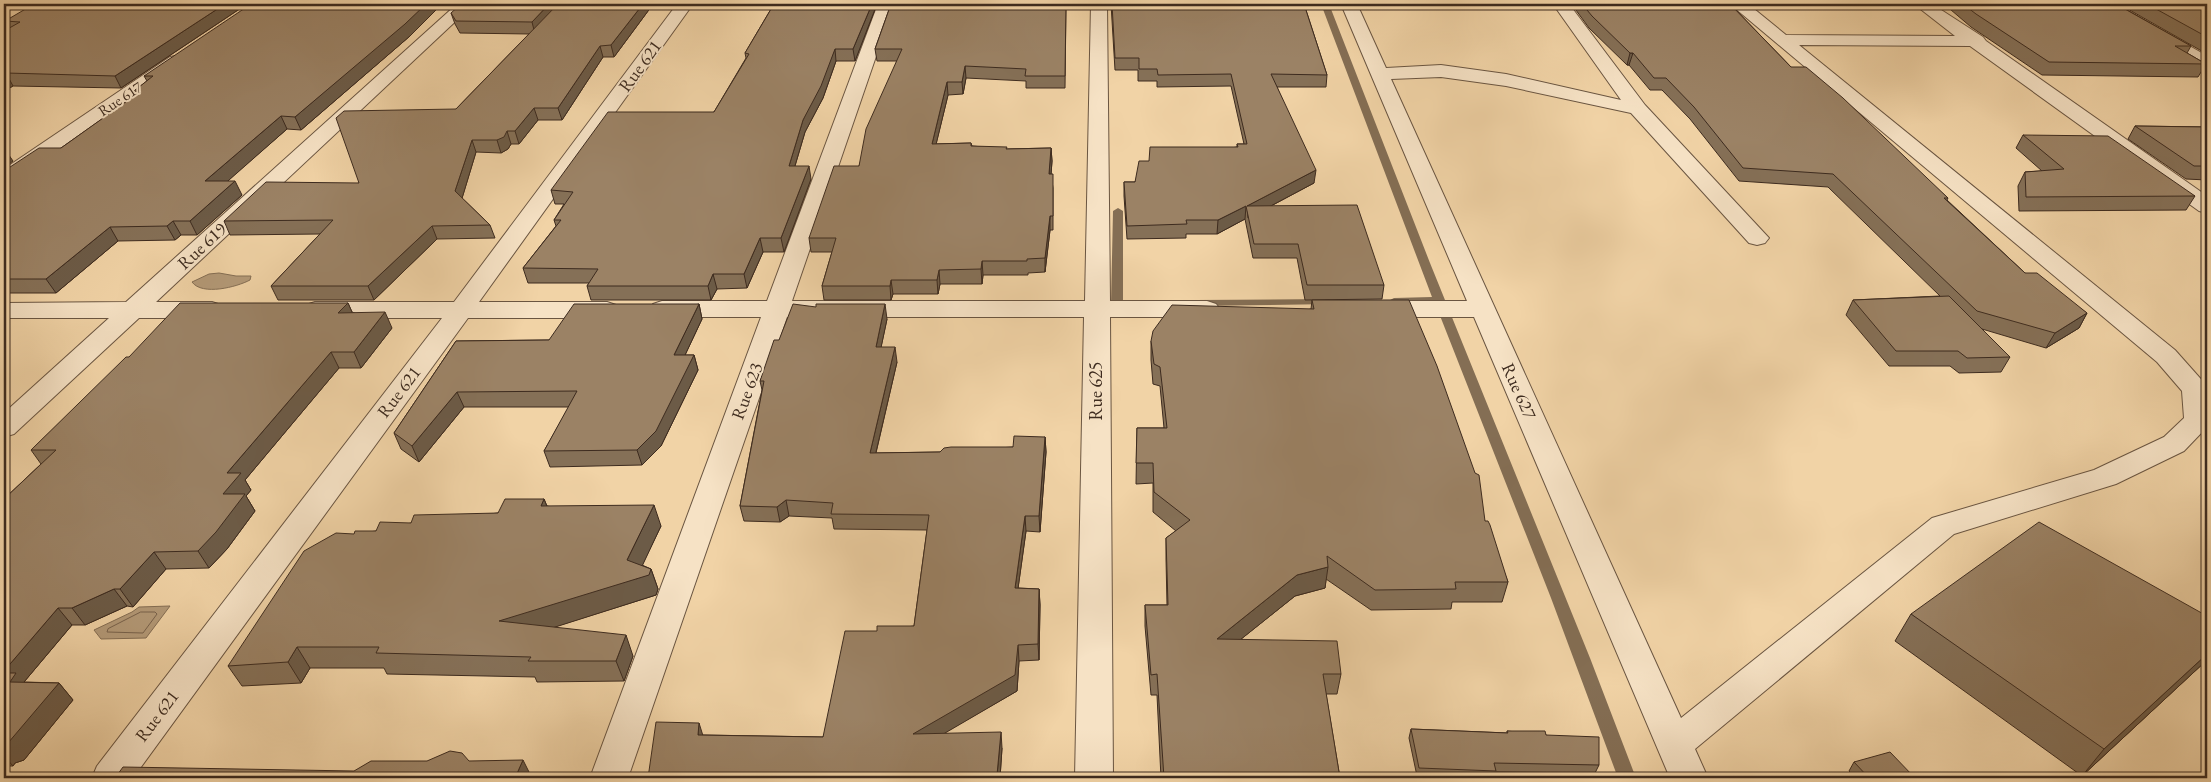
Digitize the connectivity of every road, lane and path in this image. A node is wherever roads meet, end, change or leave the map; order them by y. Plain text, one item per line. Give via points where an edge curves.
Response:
1 (466, 4) edge
2 (685, 4) edge
3 (886, 4) edge
4 (1100, 4) edge
5 (1349, 4) edge
6 (1561, 4) edge
7 (1738, 4) edge
8 (1922, 4) edge
9 (2104, 4) edge
10 (1782, 40) junction
11 (1976, 41) junction
12 (189, 53) edge
13 (2207, 63) edge
14 (1380, 74) junction
15 (1638, 109) junction
16 (4, 178) edge
17 (2207, 206) edge
18 (1757, 238) dead end
19 (777, 309) junction
20 (1097, 309) junction
21 (1226, 309) edge
22 (1354, 309) edge
23 (1483, 309) junction
24 (4, 310) edge
25 (132, 310) junction
26 (232, 310) edge
27 (292, 310) edge
28 (461, 310) junction
29 (4, 428) edge
30 (1674, 745) junction
31 (111, 778) edge
32 (609, 778) edge
33 (1094, 778) edge
34 (1689, 778) edge

1 - 25 street, Rue 619
2 - 28 street, Rue 621
3 - 19 street, Rue 623
4 - 20 street, Rue 625
5 - 14 street, Rue 627
6 - 15 street
7 - 10 street
8 - 11 street
9 - 13 street
10 - 11 street
10 - 30 street via 2166,356 2196,390 2198,420 2174,444 2106,477 1943,526
11 - 17 street
12 - 16 street, Rue 617
14 - 15 street via 1441,72 1506,80
14 - 23 street, Rue 627
15 - 18 street
19 - 20 street
19 - 28 street
19 - 32 street, Rue 623
20 - 21 street
20 - 33 street, Rue 625
22 - 23 street
23 - 30 street, Rue 627
24 - 25 street
25 - 26 street
25 - 29 street, Rue 619
27 - 28 street
28 - 31 street, Rue 621
30 - 34 street, Rue 627

